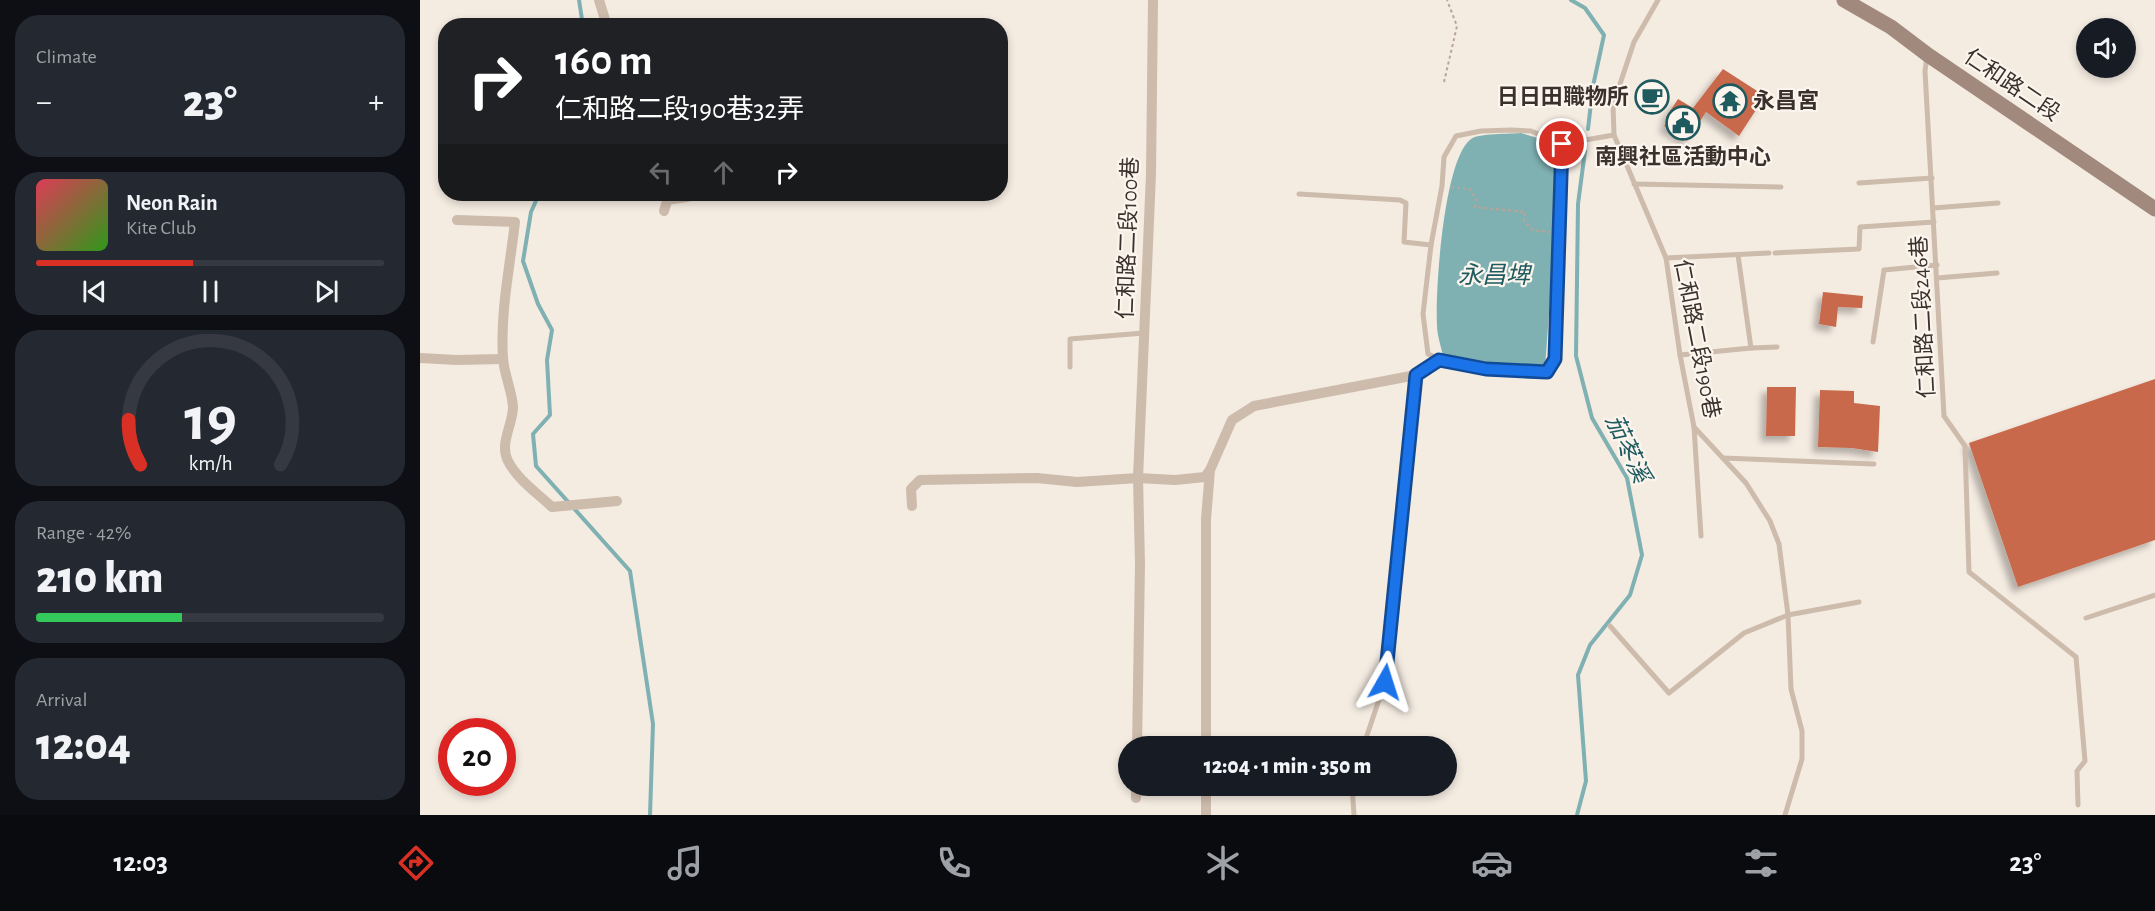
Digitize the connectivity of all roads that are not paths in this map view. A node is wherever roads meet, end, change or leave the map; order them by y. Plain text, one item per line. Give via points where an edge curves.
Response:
1 (599, 0) edge
2 (1153, 0) edge
3 (1658, 0) edge
4 (1844, 0) edge
5 (605, 18) edge
6 (1928, 55) junction
7 (1614, 135) junction
8 (1562, 144) junction
9 (1932, 178) junction
10 (1858, 183) dead end
11 (1634, 184) junction
12 (1781, 187) dead end
13 (1299, 194) dead end
14 (667, 201) edge
15 (1998, 203) dead end
16 (1933, 208) junction
17 (2155, 209) edge
18 (663, 211) dead end
19 (457, 220) dead end
20 (1934, 222) junction
21 (1431, 245) junction
22 (1738, 255) junction
23 (1666, 258) junction
24 (1936, 265) junction
25 (1997, 273) dead end
26 (1937, 278) junction
27 (1144, 333) junction
28 (1874, 342) dead end
29 (1777, 346) dead end
30 (1751, 348) junction
31 (1680, 355) junction
32 (420, 358) edge
33 (503, 360) junction
34 (1439, 360) junction
35 (1070, 367) dead end
36 (1416, 375) junction
37 (1694, 427) junction
38 (1723, 459) junction
39 (1874, 464) dead end
40 (1210, 470) junction
41 (1138, 477) junction
42 (617, 501) dead end
43 (912, 506) dead end
44 (1701, 536) dead end
45 (2155, 595) edge
46 (1859, 602) dead end
47 (1788, 615) junction
48 (2086, 618) dead end
49 (1610, 627) dead end
50 (1137, 736) edge
51 (1206, 736) edge
52 (1367, 736) edge
53 (1206, 796) edge
54 (1353, 796) edge
55 (2078, 805) dead end
56 (1206, 815) edge
57 (1354, 815) edge
58 (1785, 815) edge

1 - 5 street
2 - 27 street, 仁和路二段100巷
3 - 7 lane, 仁和路二段190巷 via 1634,42 1612,105
4 - 6 main road, 仁和路二段 via 1891,27
6 - 9 lane, 仁和路二段246巷 via 1925,72
6 - 17 main road, 仁和路二段
7 - 8 lane
7 - 11 lane, 仁和路二段190巷
8 - 21 lane via 1521,130 1456,136 1444,157
8 - 34 lane via 1555,359 1547,372 1486,369
9 - 10 lane
9 - 16 lane, 仁和路二段246巷
11 - 12 lane
11 - 23 lane, 仁和路二段190巷
13 - 21 lane via 1400,200 1406,203 1404,242
14 - 18 street
15 - 16 lane
16 - 20 lane, 仁和路二段246巷
19 - 33 street via 515,222 504,312
20 - 22 lane via 1860,227 1859,249
20 - 24 lane, 仁和路二段246巷
21 - 34 lane via 1423,314 1428,354
22 - 23 lane
22 - 30 lane
23 - 31 lane, 仁和路二段190巷
24 - 26 lane, 仁和路二段246巷
24 - 28 lane via 1884,270
25 - 26 lane
26 - 55 lane, 仁和路二段246巷 via 1944,416 1965,446 1969,572 2076,657 2085,761 2077,771
27 - 35 lane via 1070,339
27 - 41 street, 仁和路二段100巷
29 - 30 lane
30 - 31 lane
31 - 37 lane, 仁和路二段190巷
32 - 33 street
33 - 42 street via 513,410 505,449 507,460 521,478 552,507
34 - 36 street
36 - 40 street via 1254,406 1232,420
36 - 52 lane via 1385,682
37 - 38 lane, 仁和路二段190巷
37 - 44 lane
38 - 39 lane
38 - 47 lane, 仁和路二段190巷 via 1746,483 1770,521 1779,544
40 - 41 street via 1205,477 1191,479
40 - 51 street via 1206,519
41 - 43 street via 1077,482 1037,478 920,480 911,489
41 - 50 street, 仁和路二段100巷
45 - 48 lane
46 - 47 lane
47 - 49 lane via 1744,633 1669,693
47 - 58 lane, 仁和路二段190巷 via 1791,689 1802,731 1802,759
53 - 56 street
54 - 57 lane

